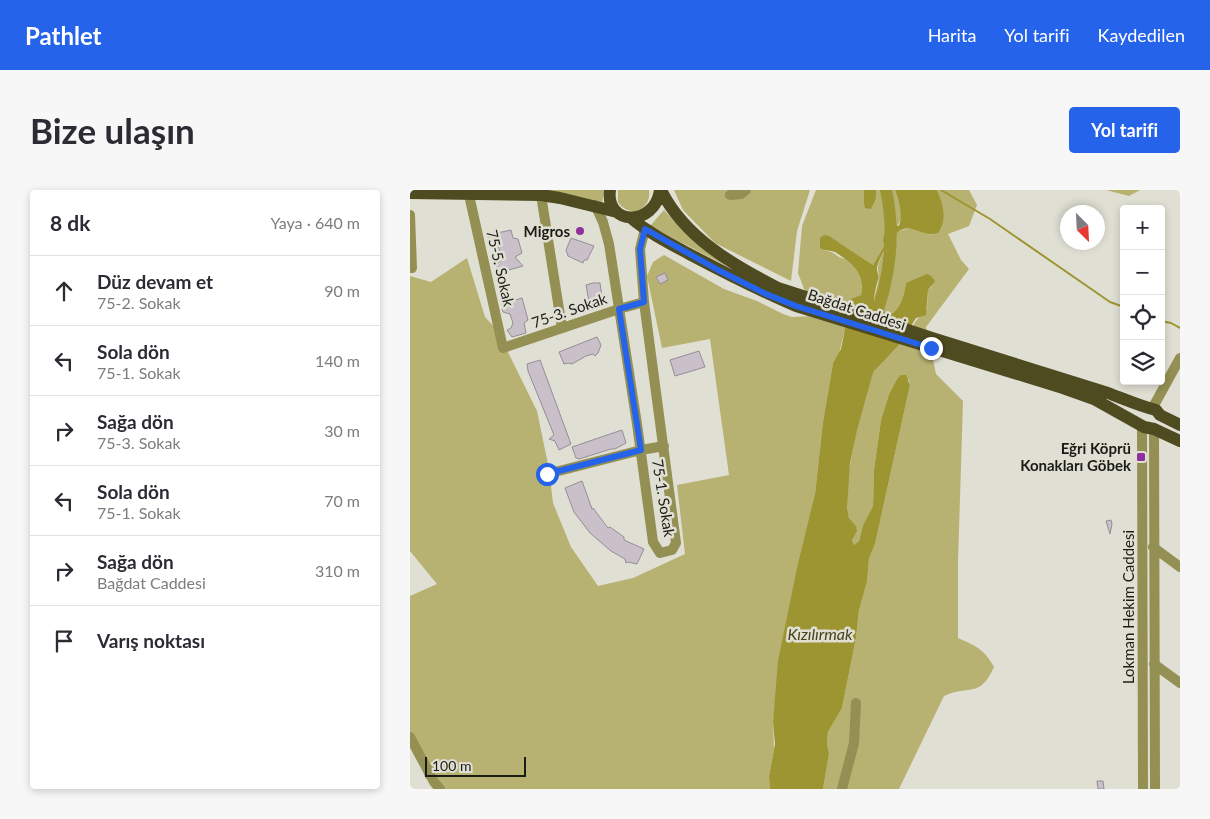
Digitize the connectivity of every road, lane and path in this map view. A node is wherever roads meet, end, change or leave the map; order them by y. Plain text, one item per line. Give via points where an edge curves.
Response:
1 (610, 190) edge
2 (661, 190) edge
3 (746, 190) edge
4 (410, 193) edge
5 (469, 195) junction
6 (541, 195) junction
7 (730, 196) dead end
8 (594, 205) junction
9 (617, 212) junction
10 (410, 215) edge
11 (631, 218) junction
12 (645, 229) junction
13 (410, 268) edge
14 (644, 302) junction
15 (619, 309) junction
16 (562, 328) junction
17 (503, 348) joint
18 (1180, 358) edge
19 (1154, 411) junction
20 (1180, 425) edge
21 (1148, 427) junction
22 (1180, 440) edge
23 (664, 446) junction
24 (641, 450) junction
25 (547, 474) dead end
26 (1154, 547) junction
27 (1180, 567) edge
28 (1154, 664) junction
29 (1180, 683) edge
30 (856, 703) dead end
31 (410, 737) edge
32 (439, 789) edge
33 (842, 789) edge
34 (1143, 789) edge
35 (1155, 789) edge

1 - 9 main road via 610,200
2 - 11 main road via 659,201 651,209
2 - 19 main road, Bağdat Caddesi via 673,212 717,252 778,288 1108,393
3 - 7 street
4 - 5 main road, Bağdat Caddesi
5 - 6 main road, Bağdat Caddesi
5 - 17 street, 75-5. Sokak
6 - 8 main road, Bağdat Caddesi
6 - 16 street
8 - 9 main road, Bağdat Caddesi
8 - 15 street, 75-1. Sokak via 609,244
9 - 11 main road, Bağdat Caddesi
10 - 13 street
11 - 12 main road, Bağdat Caddesi
12 - 14 street, 75-1. Sokak via 640,249
12 - 21 main road, Bağdat Caddesi via 718,270 796,306 1087,396
14 - 15 street, 75-3. Sokak
14 - 23 street, 75-1. Sokak
15 - 16 street, 75-3. Sokak
15 - 24 street, 75-1. Sokak
16 - 17 street, 75-3. Sokak
18 - 19 street
19 - 20 main road, Bağdat Caddesi
19 - 21 main road via 1159,425
19 - 21 main road via 1141,415
21 - 22 main road, Bağdat Caddesi
21 - 26 street, Lokman Hekim Caddesi
21 - 34 street, Lokman Hekim Caddesi
23 - 24 street
23 - 24 street, 75-1. Sokak via 676,543 672,550 660,553 653,542
24 - 25 street
26 - 27 street
26 - 28 street, Lokman Hekim Caddesi
28 - 29 street
28 - 35 street, Lokman Hekim Caddesi
30 - 33 street via 854,743
31 - 32 street

